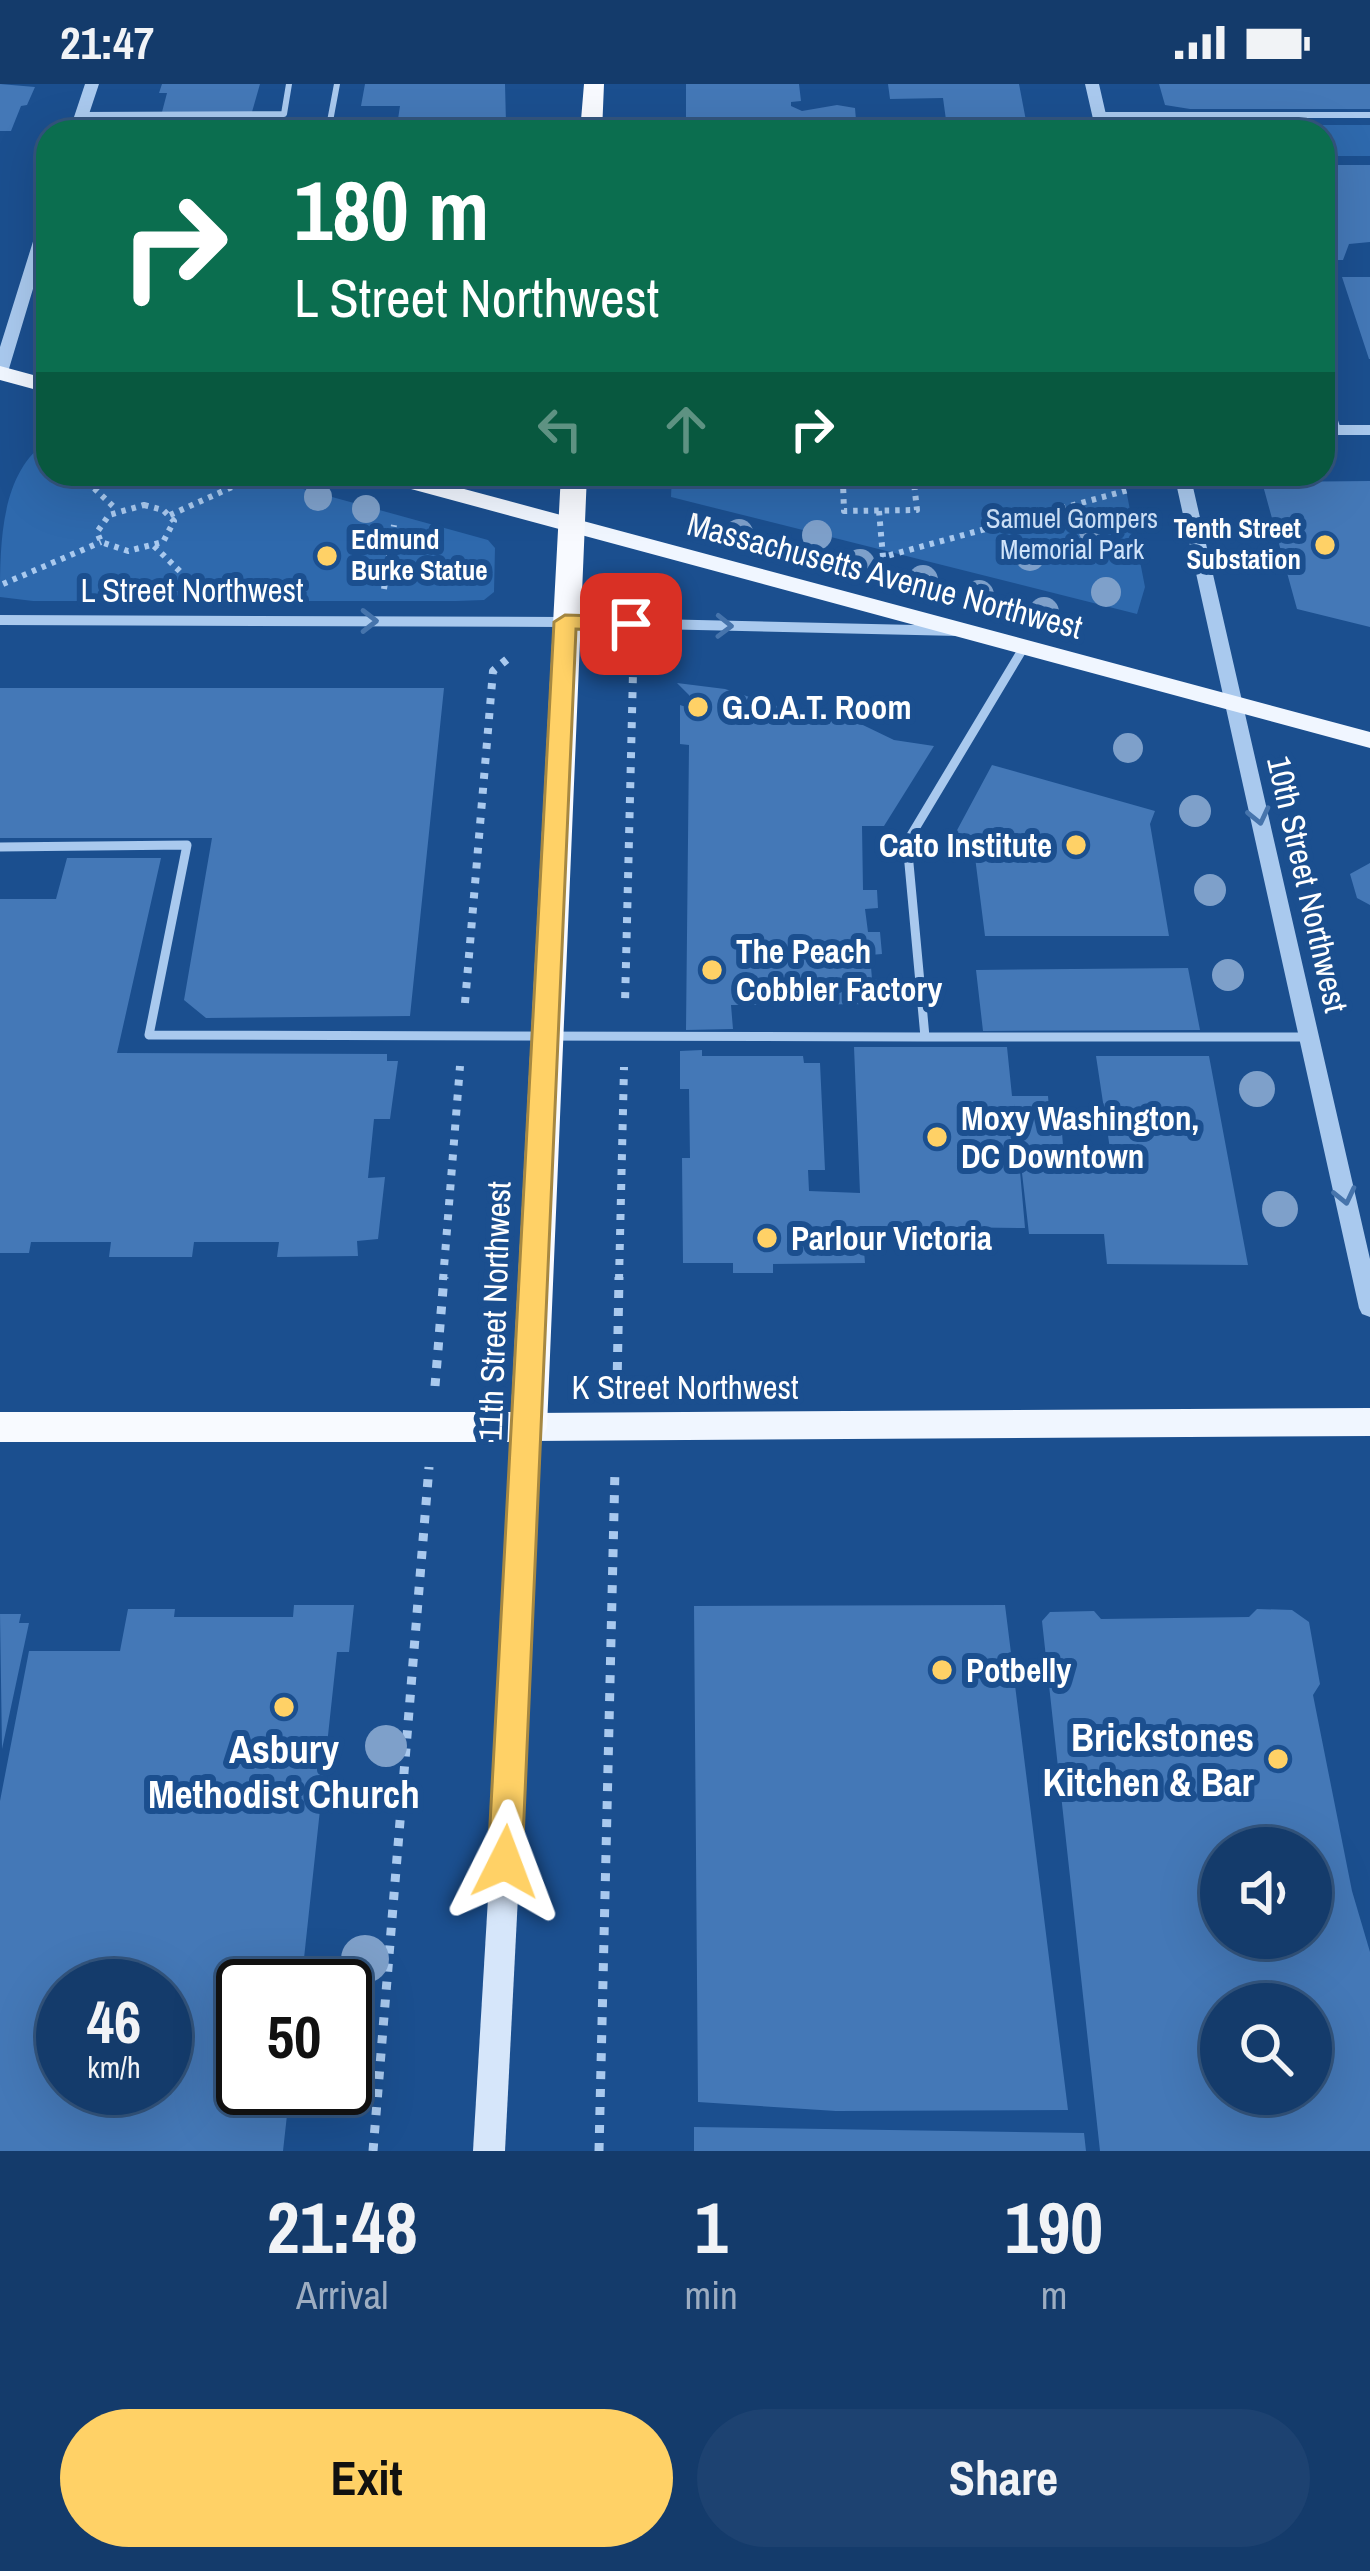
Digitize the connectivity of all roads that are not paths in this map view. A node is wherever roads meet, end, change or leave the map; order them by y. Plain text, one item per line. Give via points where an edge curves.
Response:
1 (92, 84) edge
2 (289, 84) edge
3 (338, 84) edge
4 (593, 84) edge
5 (1092, 84) edge
6 (82, 115) junction
7 (1099, 115) junction
8 (1370, 115) edge
9 (80, 120) edge
10 (330, 120) edge
11 (592, 120) edge
12 (1100, 120) edge
13 (36, 255) edge
14 (0, 372) edge
15 (36, 382) edge
16 (1335, 430) edge
17 (1370, 430) edge
18 (428, 486) edge
19 (573, 486) edge
20 (1185, 486) edge
21 (571, 523) junction
22 (0, 620) edge
23 (565, 622) junction
24 (960, 631) junction
25 (1024, 647) junction
26 (1232, 702) junction
27 (1370, 740) edge
28 (0, 847) edge
29 (545, 1034) junction
30 (925, 1036) junction
31 (1308, 1036) junction
32 (1370, 1308) edge
33 (1370, 1421) edge
34 (529, 1426) junction
35 (0, 1427) edge
36 (489, 2151) edge

1 - 6 street
2 - 6 lane via 284,114
3 - 10 lane
4 - 11 highway
5 - 7 street
6 - 9 street
7 - 8 lane
7 - 12 street
13 - 14 street
14 - 15 main road
16 - 17 street
18 - 21 main road, Massachusetts Avenue Northwest
19 - 21 highway, 11th Street Northwest
20 - 26 street, 10th Street Northwest
21 - 23 highway, 11th Street Northwest
21 - 24 main road, Massachusetts Avenue Northwest
22 -> 23 street, L Street Northwest
23 -> 24 street, L Street Northwest
23 - 29 highway, 11th Street Northwest
24 - 25 main road, Massachusetts Avenue Northwest
25 - 26 main road, Massachusetts Avenue Northwest
25 - 30 lane via 907,842
26 - 27 main road, Massachusetts Avenue Northwest
26 -> 31 street, 10th Street Northwest
28 - 29 lane via 187,845 148,1035
29 - 30 lane
29 - 34 highway, 11th Street Northwest
30 - 31 lane
31 -> 32 street, 10th Street Northwest
33 - 34 main road, K Street Northwest
34 - 35 highway, K Street Northwest
34 - 36 main road, 11th Street Northwest

